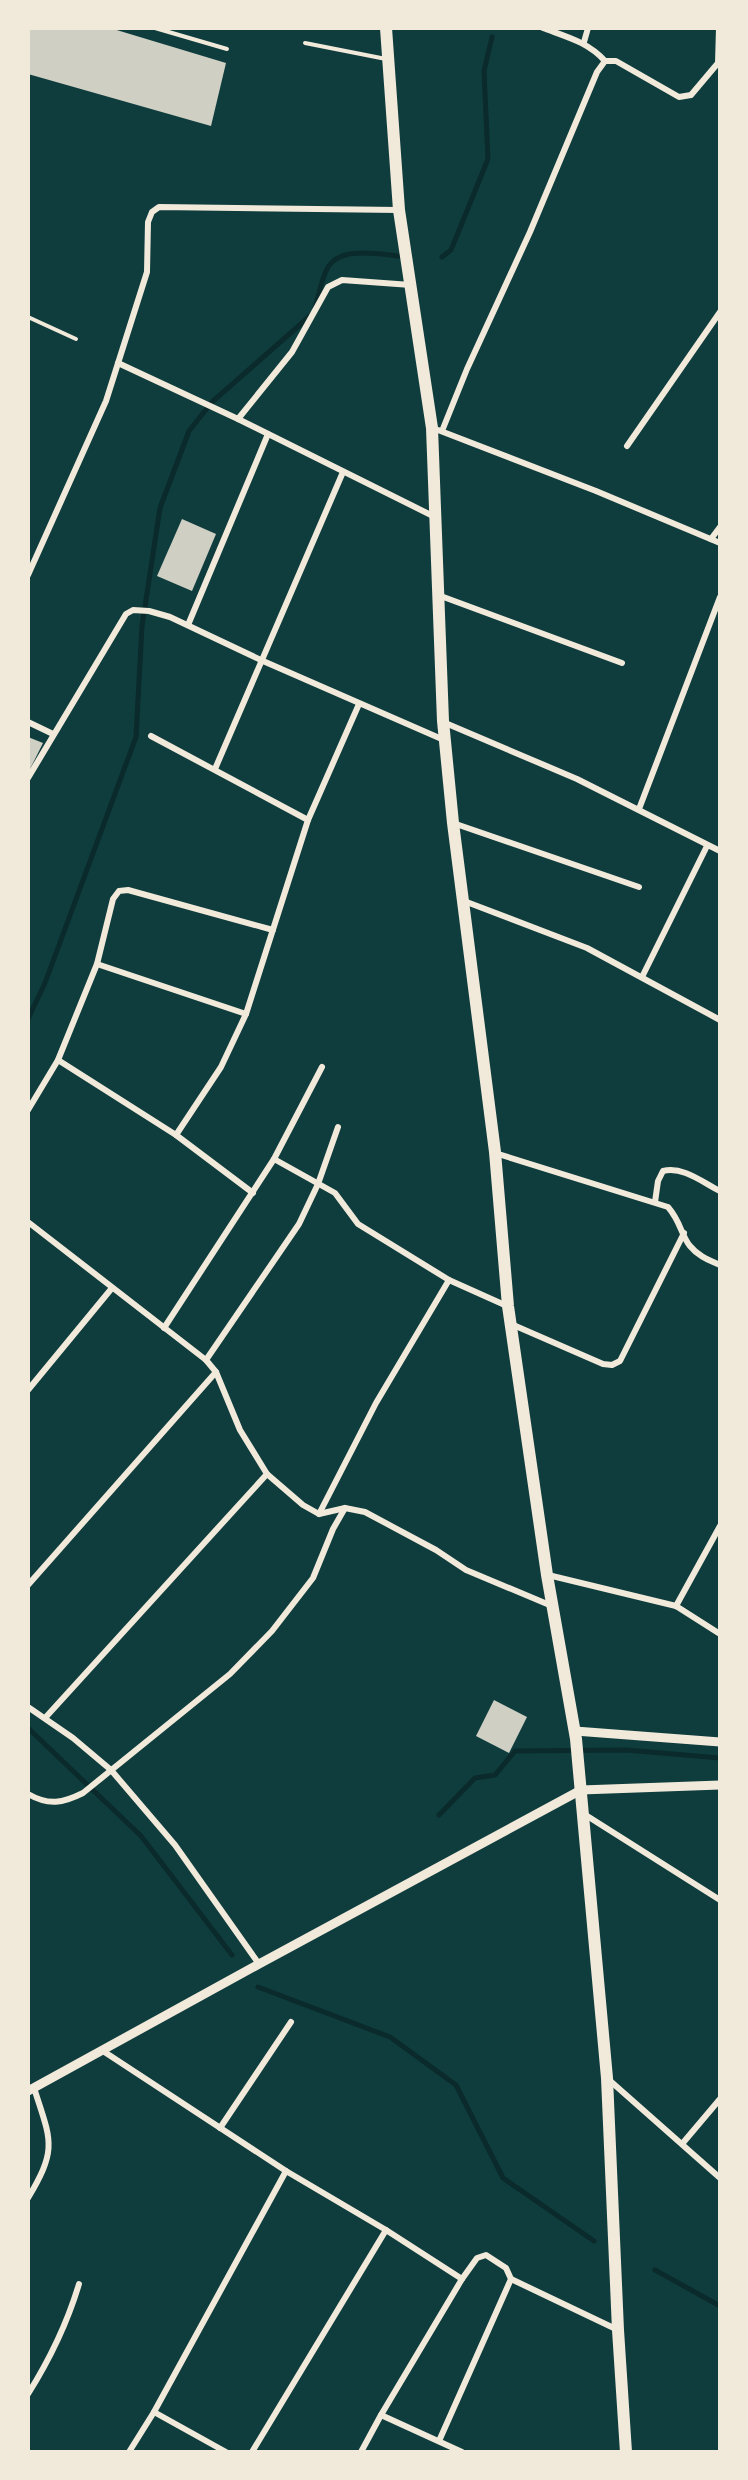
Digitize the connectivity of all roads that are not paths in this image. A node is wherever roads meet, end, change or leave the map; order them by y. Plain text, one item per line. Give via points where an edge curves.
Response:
1 (155, 28) edge
2 (386, 28) edge
3 (543, 28) edge
4 (588, 28) edge
5 (719, 28) edge
6 (584, 42) junction
7 (305, 43) dead end
8 (227, 49) dead end
9 (387, 59) junction
10 (605, 61) junction
11 (719, 63) edge
12 (399, 210) junction
13 (411, 285) junction
14 (720, 312) edge
15 (28, 317) edge
16 (76, 339) dead end
17 (118, 363) junction
18 (238, 419) junction
19 (437, 429) junction
20 (268, 434) junction
21 (627, 446) dead end
22 (343, 472) junction
23 (435, 518) junction
24 (720, 527) edge
25 (711, 539) junction
26 (720, 543) edge
27 (28, 575) edge
28 (438, 595) junction
29 (720, 597) edge
30 (188, 625) junction
31 (263, 661) junction
32 (622, 663) dead end
33 (358, 704) junction
34 (443, 721) junction
35 (28, 722) edge
36 (53, 734) junction
37 (151, 736) dead end
38 (444, 740) junction
39 (215, 769) junction
40 (28, 778) edge
41 (639, 809) junction
42 (308, 820) junction
43 (453, 823) junction
44 (707, 846) junction
45 (720, 851) edge
46 (639, 887) dead end
47 (464, 901) junction
48 (273, 930) junction
49 (97, 964) junction
50 (642, 977) junction
51 (246, 1014) junction
52 (720, 1020) edge
53 (58, 1060) junction
54 (322, 1067) dead end
55 (28, 1110) edge
56 (338, 1127) dead end
57 (176, 1135) junction
58 (495, 1152) junction
59 (274, 1159) junction
60 (318, 1184) junction
61 (720, 1191) edge
62 (253, 1193) junction
63 (655, 1202) junction
64 (28, 1222) edge
65 (684, 1233) junction
66 (720, 1266) edge
67 (450, 1280) junction
68 (112, 1288) junction
69 (508, 1306) junction
70 (511, 1323) junction
71 (164, 1328) junction
72 (206, 1360) junction
73 (216, 1372) junction
74 (28, 1390) edge
75 (267, 1474) junction
76 (345, 1508) junction
77 (319, 1514) junction
78 (720, 1526) edge
79 (547, 1575) junction
80 (28, 1585) edge
81 (553, 1606) junction
82 (676, 1606) junction
83 (720, 1634) edge
84 (28, 1707) edge
85 (45, 1718) junction
86 (576, 1735) junction
87 (720, 1742) edge
88 (111, 1770) junction
89 (580, 1785) junction
90 (720, 1785) edge
91 (28, 1794) edge
92 (584, 1814) junction
93 (720, 1900) edge
94 (259, 1964) junction
95 (291, 2022) dead end
96 (103, 2051) junction
97 (607, 2078) junction
98 (31, 2090) edge
99 (720, 2099) edge
100 (220, 2128) junction
101 (682, 2144) junction
102 (286, 2171) junction
103 (720, 2178) edge
104 (28, 2198) edge
105 (386, 2230) junction
106 (462, 2279) junction
107 (511, 2279) junction
108 (79, 2284) dead end
109 (618, 2330) junction
110 (28, 2394) edge
111 (154, 2412) junction
112 (381, 2415) junction
113 (439, 2441) junction
114 (129, 2451) edge
115 (226, 2451) edge
116 (252, 2451) edge
117 (361, 2451) edge
118 (462, 2451) edge
119 (626, 2451) edge

1 - 8 lane
2 - 9 main road
3 - 6 street
4 - 6 street
5 - 11 street
6 - 10 street
7 - 9 lane
9 - 12 main road
10 - 11 street via 616,61 679,97 691,95
10 - 19 street
12 - 13 main road
12 - 17 street via 159,207 148,222 147,272
13 - 18 street via 342,280 328,286 292,352
13 - 19 main road
14 - 21 street
15 - 16 lane
17 - 18 street
17 - 27 street via 106,401
18 - 20 street
19 - 23 main road
19 - 25 street
20 - 22 street
20 - 30 street
22 - 23 street
22 - 31 street
23 - 28 main road
24 - 25 street
25 - 26 street
28 - 32 street
28 - 34 main road
29 - 41 street
30 - 31 street
30 - 36 street via 149,611 133,610 126,614
31 - 33 street
31 - 39 street
33 - 38 street
33 - 42 street
34 - 38 main road
34 - 41 street
35 - 36 street
36 - 40 street
37 - 39 street
38 - 43 main road
39 - 42 street
41 - 44 street
42 - 48 street
43 - 46 street
43 - 47 main road
44 - 45 street
44 - 50 street
47 - 50 street via 586,948
47 - 58 main road
48 - 49 street via 128,890 119,891 113,899
48 - 51 street
49 - 51 street
49 - 53 street
50 - 52 street
51 - 57 street via 221,1066
53 - 55 street
53 - 57 street
54 - 59 street
56 - 60 street
57 - 62 street
58 - 63 street
58 - 69 main road
59 - 60 street
59 - 62 street
60 - 67 street via 335,1193 358,1224
60 - 72 street via 292,1235
61 - 63 street via 672,1169 663,1171
62 - 71 street
63 - 65 street via 668,1207
64 - 68 street
65 - 66 street via 700,1256
65 - 70 street via 620,1361 603,1364
67 - 69 street
67 - 77 street via 376,1403
68 - 71 street
68 - 74 street
69 - 70 main road
70 - 79 main road
71 - 72 street
72 - 73 street
73 - 75 street via 240,1430
73 - 80 street
75 - 77 street
75 - 85 street
76 - 77 street
76 - 81 street via 364,1512 465,1570
76 - 88 street via 313,1578 272,1631 230,1674
78 - 82 street
79 - 81 main road
79 - 82 street
81 - 86 main road
82 - 83 street
84 - 85 street
85 - 88 street
86 - 87 street
86 - 89 main road
88 - 91 street via 64,1803 50,1803
88 - 94 street via 175,1845
89 - 90 street
89 - 92 main road
89 - 94 street
92 - 93 street
92 - 97 main road
94 - 96 street
95 - 100 street
96 - 98 street
96 - 100 street
97 - 101 street
97 - 109 main road
98 - 104 street via 50,2140 43,2173
99 - 101 street
100 - 102 street
101 - 103 street
102 - 105 street
102 - 111 street
105 - 106 street
105 - 116 street
106 - 107 street via 477,2258 486,2255 506,2268
106 - 112 street
107 - 109 street
107 - 113 street
108 - 110 street via 52,2355
109 - 119 main road
111 - 114 street
111 - 115 street
112 - 113 street
112 - 117 street
113 - 118 street

